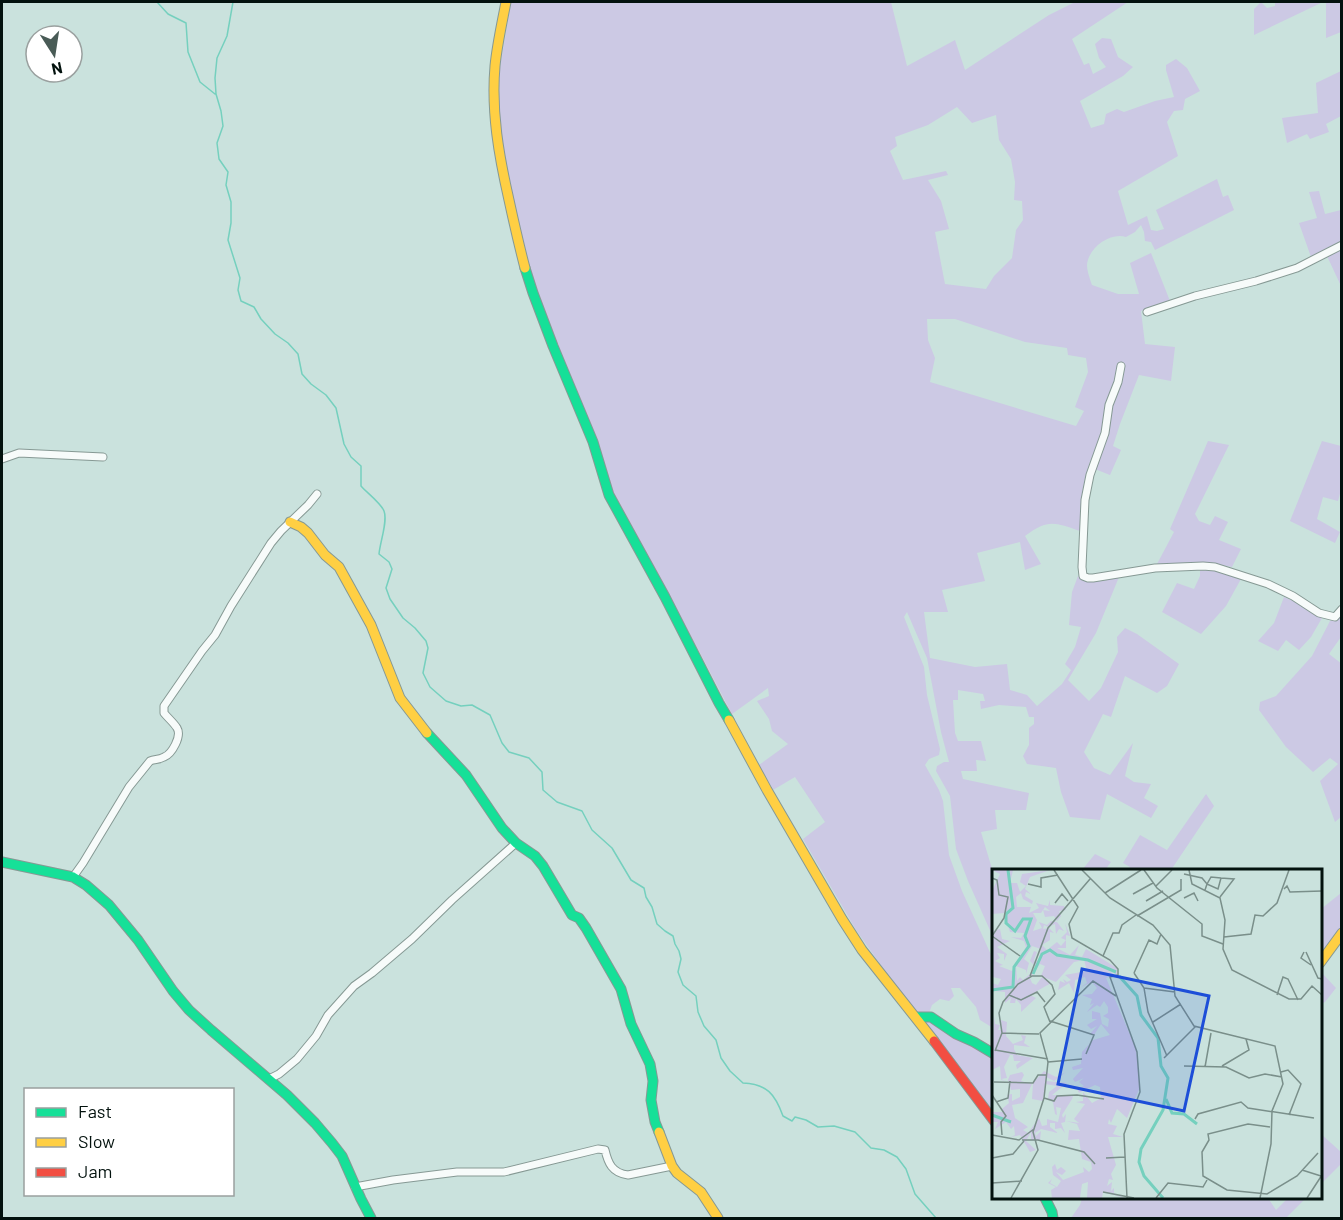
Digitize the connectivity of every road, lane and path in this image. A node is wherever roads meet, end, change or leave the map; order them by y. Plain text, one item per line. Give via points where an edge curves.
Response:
1 (506, 2) edge
2 (1341, 245) edge
3 (1147, 312) dead end
4 (1121, 366) dead end
5 (103, 457) dead end
6 (2, 459) edge
7 (317, 494) dead end
8 (290, 522) junction
9 (1341, 609) edge
10 (516, 843) junction
11 (2, 862) edge
12 (73, 877) junction
13 (1341, 933) edge
14 (1322, 960) edge
15 (916, 1017) junction
16 (992, 1053) edge
17 (270, 1079) junction
18 (992, 1120) edge
19 (672, 1166) junction
20 (355, 1187) junction
21 (1046, 1199) edge
22 (370, 1218) edge
23 (718, 1218) edge
24 (1053, 1218) edge

1 - 15 street via 495,64 495,107 500,154 519,246 609,495 719,703 842,919
2 - 3 street via 1297,268
4 - 9 street via 1085,500 1083,576 1093,578 1155,568 1215,567 1268,584 1329,617 1335,617
5 - 6 street via 19,453
7 - 8 street
8 - 10 street via 308,533 339,567 371,625 399,698 466,775
8 - 12 street via 262,556 215,635 164,706 164,713 179,732 173,748 166,757 150,761 138,775
10 - 17 street via 412,939 354,986 297,1059
10 - 19 street via 543,866 572,915 586,928 621,989 631,1024 650,1064 655,1122
11 - 12 street
12 - 17 street via 108,903 179,999
13 - 14 street
15 - 16 street via 931,1017
15 - 18 street
17 - 20 street via 342,1155
19 - 20 street via 623,1175 606,1159 605,1150 598,1149 504,1172 457,1172
19 - 23 street via 701,1192
20 - 22 street
21 - 24 street

